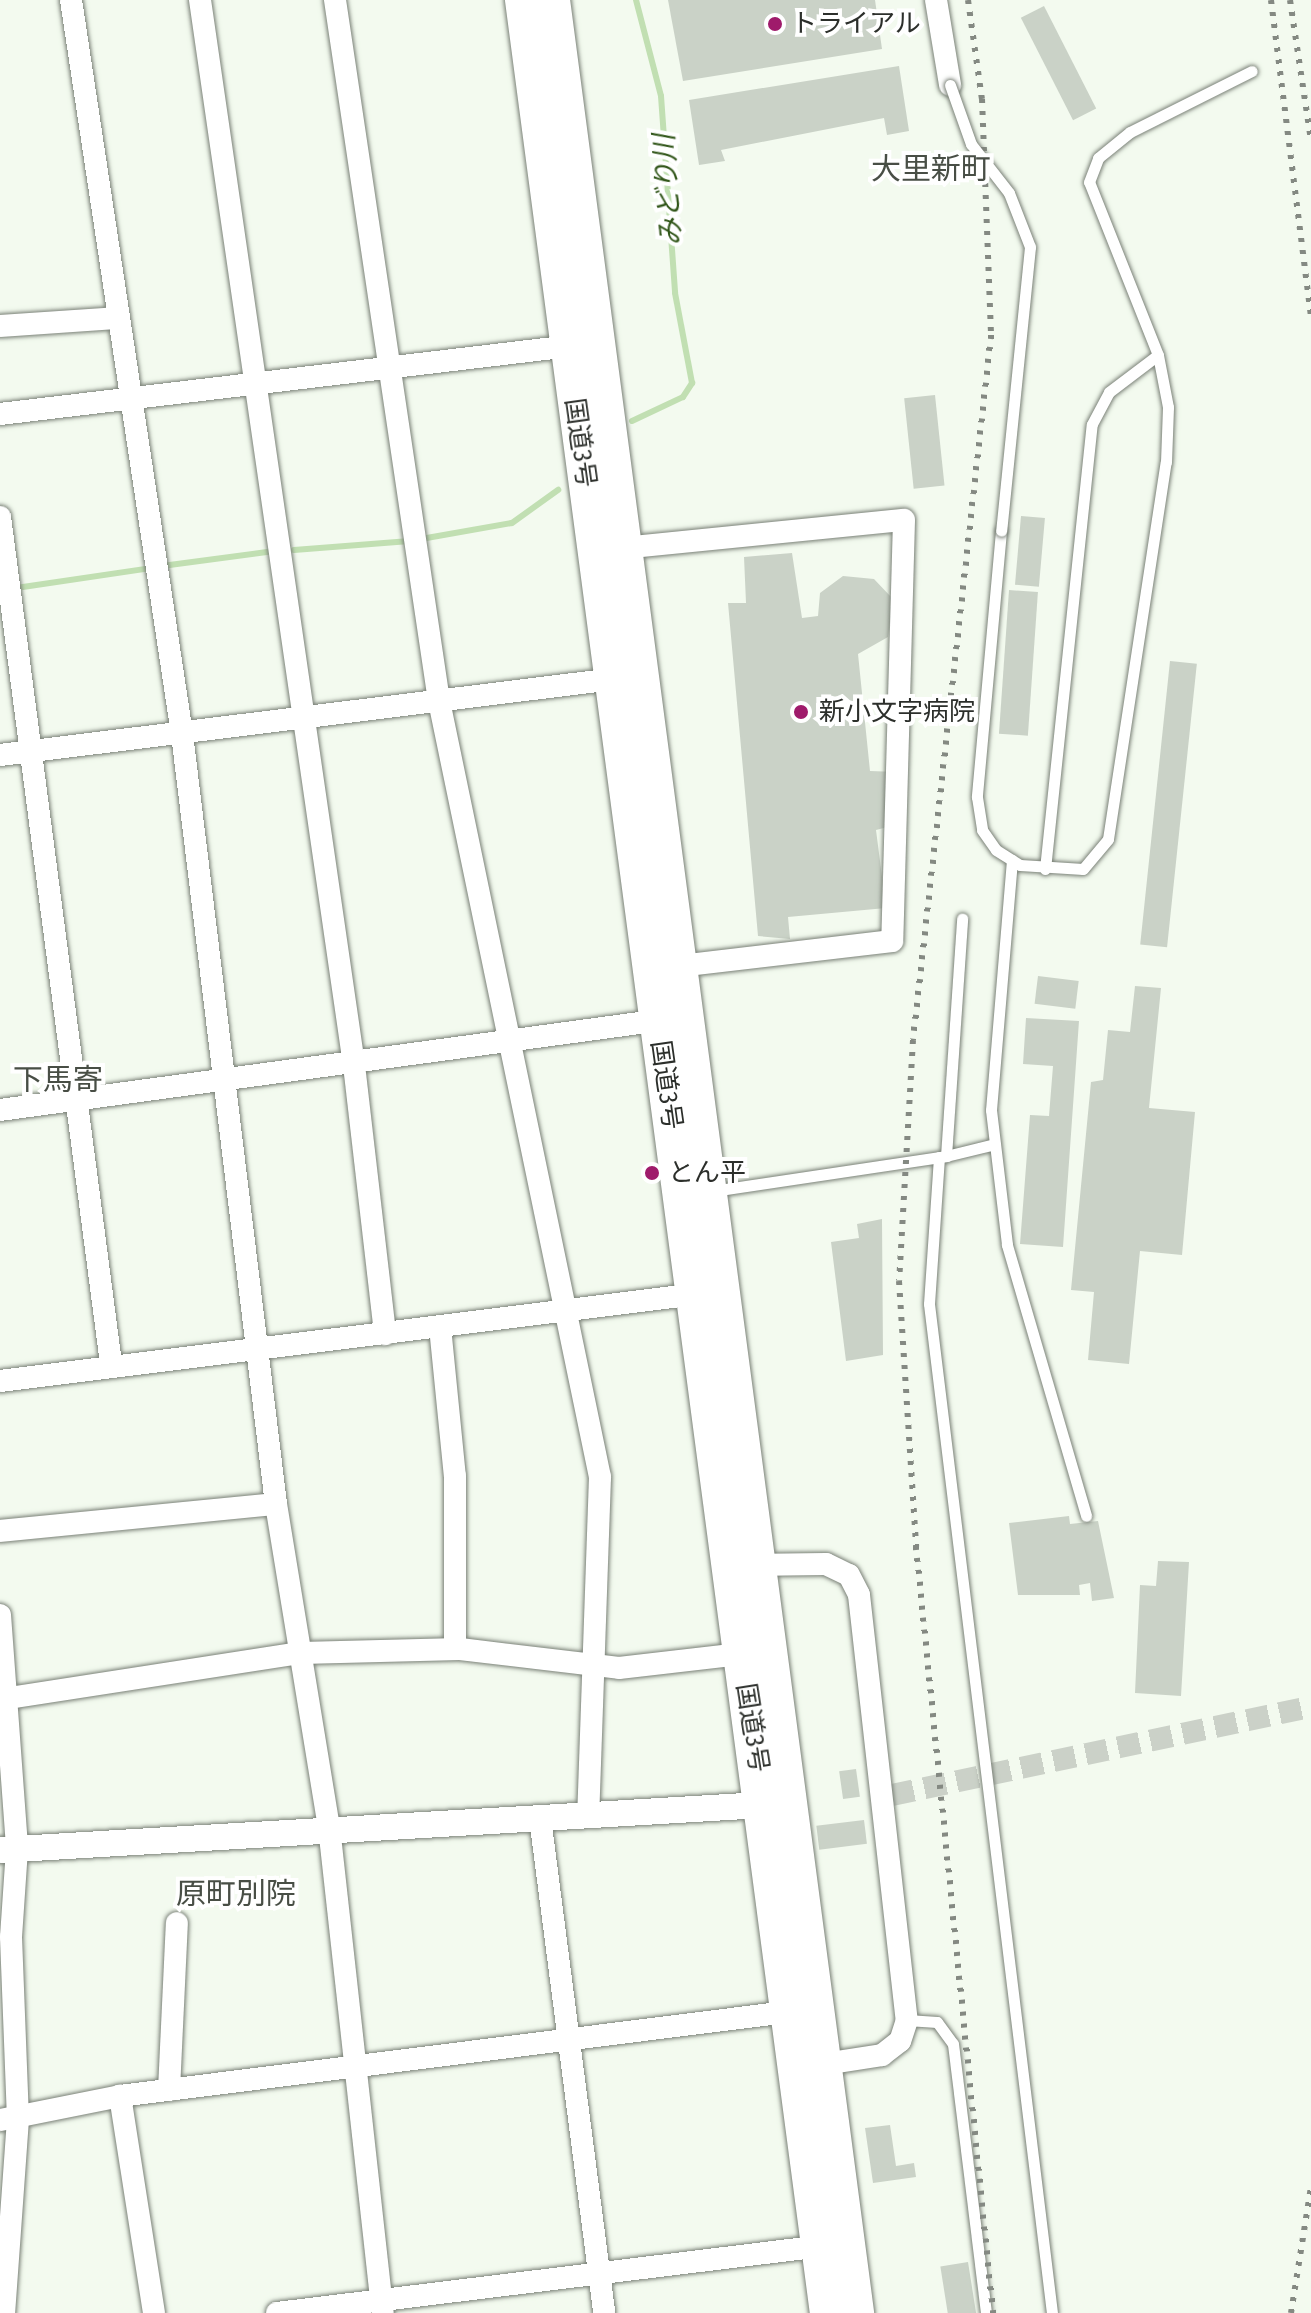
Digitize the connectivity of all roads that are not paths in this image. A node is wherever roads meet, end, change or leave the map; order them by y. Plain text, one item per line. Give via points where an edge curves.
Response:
1 (71, 0) edge
2 (200, 0) edge
3 (335, 0) edge
4 (523, 0) edge
5 (552, 0) edge
6 (936, 0) edge
7 (1252, 71) dead end
8 (950, 85) joint
9 (116, 318) junction
10 (0, 326) edge
11 (581, 344) junction
12 (1158, 355) junction
13 (391, 365) junction
14 (253, 378) junction
15 (128, 399) junction
16 (0, 414) edge
17 (0, 517) edge
18 (609, 549) junction
19 (626, 678) junction
20 (439, 701) junction
21 (302, 721) junction
22 (182, 734) junction
23 (30, 751) junction
24 (0, 755) edge
25 (1012, 860) junction
26 (1045, 869) junction
27 (962, 919) dead end
28 (678, 966) junction
29 (671, 1019) junction
30 (511, 1043) junction
31 (354, 1065) junction
32 (225, 1081) junction
33 (76, 1099) junction
34 (0, 1110) edge
35 (995, 1144) junction
36 (942, 1157) junction
37 (709, 1191) junction
38 (708, 1292) junction
39 (563, 1314) junction
40 (440, 1327) junction
41 (385, 1334) junction
42 (260, 1350) junction
43 (111, 1364) junction
44 (0, 1381) edge
45 (276, 1504) junction
46 (1086, 1516) dead end
47 (0, 1531) edge
48 (744, 1566) junction
49 (0, 1615) edge
50 (455, 1649) junction
51 (301, 1653) junction
52 (740, 1654) junction
53 (593, 1668) junction
54 (9, 1698) junction
55 (776, 1804) junction
56 (588, 1816) junction
57 (540, 1818) junction
58 (329, 1827) junction
59 (8, 1849) edge
60 (177, 1923) dead end
61 (787, 2012) junction
62 (907, 2020) junction
63 (572, 2040) junction
64 (812, 2066) junction
65 (356, 2068) junction
66 (169, 2090) junction
67 (120, 2096) junction
68 (9, 2120) edge
69 (833, 2244) junction
70 (599, 2275) junction
71 (382, 2306) edge
72 (4, 2313) edge
73 (154, 2313) edge
74 (277, 2313) edge
75 (604, 2313) edge
76 (828, 2313) edge
77 (856, 2313) edge
78 (986, 2313) edge
79 (1052, 2313) edge

1 - 9 street
2 - 14 street
3 - 13 street
4 - 11 highway, 国道3号
5 - 11 highway, 国道3号
6 - 8 street
7 - 12 lane via 1130,132 1098,158 1089,182
8 - 25 lane, bridge via 965,132 1009,193 1030,247 977,797 982,830
9 - 10 street
9 - 15 street
11 - 13 street
11 - 18 highway, 国道3号
12 - 26 lane via 1109,392 1092,424
12 - 26 lane via 1168,407 1166,462 1108,839 1083,869
13 - 14 street
13 - 20 street
14 - 15 street
14 - 21 street
15 - 16 street
15 - 22 street
17 - 23 street
18 - 19 highway, 国道3号
18 - 28 street via 904,520 892,941
19 - 20 street
19 - 28 highway, 国道3号
19 - 29 highway, 国道3号
20 - 21 street
20 - 30 street
21 - 22 street
21 - 31 street
22 - 23 street
22 - 32 street
23 - 24 street
23 - 33 street
25 - 26 lane
25 - 35 lane via 991,1110
27 - 36 lane
28 - 29 highway, 国道3号
29 - 30 street
29 - 37 highway, 国道3号
29 - 38 highway, 国道3号
30 - 31 street
30 - 39 street
31 - 32 street
31 - 41 street
32 - 33 street
32 - 42 street
33 - 34 street
33 - 43 street
35 - 36 lane
35 - 46 lane via 1007,1245
36 - 37 lane
36 - 79 lane via 929,1304
37 - 38 highway, 国道3号
38 - 39 street
38 - 48 highway, 国道3号
39 - 40 street
39 - 53 street via 600,1477
40 - 41 street
40 - 50 street via 455,1476
41 - 42 street
42 - 43 street
42 - 45 street
43 - 44 street
45 - 47 street
45 - 51 street
48 - 52 highway, 国道3号
48 - 55 highway, 国道3号
48 - 62 street via 826,1564 849,1575 859,1595 886,1796
49 - 54 street
50 - 51 street
50 - 53 street
51 - 54 street
51 - 58 street
52 - 53 street
52 - 55 highway, 国道3号
53 - 56 street
54 - 59 street
55 - 56 street
55 - 61 highway, 国道3号
55 - 64 highway, 国道3号
56 - 57 street
57 - 58 street
57 - 63 street
58 - 59 street
58 - 65 street
59 - 68 street
60 - 66 street
61 - 63 street
61 - 64 highway, 国道3号
62 - 64 street via 900,2041 882,2055
62 - 78 lane via 937,2022 953,2044
63 - 65 street
63 - 70 street
64 - 69 highway, 国道3号
65 - 66 street
65 - 71 street
66 - 67 street
67 - 68 street
67 - 73 street
68 - 72 street
69 - 70 street
69 - 76 highway, 国道3号
69 - 77 highway, 国道3号
70 - 71 street
70 - 75 street
71 - 74 street

